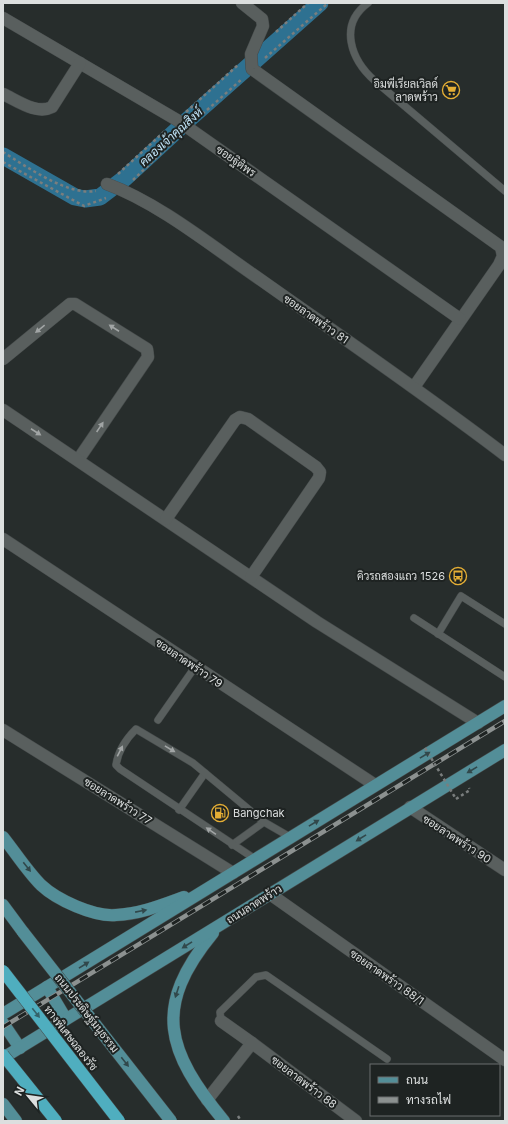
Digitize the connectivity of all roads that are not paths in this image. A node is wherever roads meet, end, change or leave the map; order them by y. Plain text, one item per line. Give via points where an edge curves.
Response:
1 (242, 3) edge
2 (368, 3) edge
3 (3, 18) edge
4 (80, 63) junction
5 (3, 94) edge
6 (107, 184) dead end
7 (505, 191) edge
8 (460, 319) junction
9 (3, 359) edge
10 (414, 387) junction
11 (3, 410) edge
12 (505, 455) edge
13 (78, 460) junction
14 (166, 518) junction
15 (3, 539) edge
16 (252, 577) junction
17 (414, 618) dead end
18 (505, 624) edge
19 (438, 634) junction
20 (195, 667) junction
21 (505, 678) edge
22 (505, 706) edge
23 (158, 720) dead end
24 (478, 723) junction
25 (3, 730) edge
26 (505, 750) edge
27 (205, 773) junction
28 (375, 785) junction
29 (410, 807) junction
30 (179, 810) junction
31 (264, 822) junction
32 (3, 837) edge
33 (290, 837) junction
34 (232, 845) junction
35 (255, 859) junction
36 (505, 870) edge
37 (233, 873) junction
38 (209, 888) junction
39 (270, 894) junction
40 (3, 905) edge
41 (221, 925) junction
42 (3, 971) edge
43 (47, 988) junction
44 (3, 1014) edge
45 (66, 1019) junction
46 (221, 1021) joint
47 (3, 1022) edge
48 (252, 1043) junction
49 (20, 1048) junction
50 (3, 1054) edge
51 (3, 1058) edge
52 (387, 1059) dead end
53 (505, 1060) edge
54 (207, 1100) junction
55 (3, 1104) edge
56 (16, 1121) edge
57 (56, 1121) edge
58 (119, 1121) edge
59 (171, 1121) edge
60 (224, 1121) edge
61 (356, 1121) edge

1 - 8 street via 262,20 263,26 251,54 252,69 501,247 504,256 499,265
2 - 7 lane via 355,15 350,31 352,47 364,69
3 - 4 street, ซอยฐิติพร
4 - 5 street via 52,107 45,110 38,110
4 - 8 street, ซอยฐิติพร via 189,127
6 - 10 street, ซอยลาดพร้าว 81 via 136,196
8 - 10 street
13 -> 9 street via 149,353 147,349 82,307 70,304
10 - 12 street, ซอยลาดพร้าว 81
11 -> 13 street
13 - 14 street
14 - 16 street
14 - 16 street via 235,420 240,417 248,419 320,472 319,478
15 - 20 street, ซอยลาดพร้าว 79
16 - 24 street via 317,622
17 - 19 lane
18 - 19 lane via 461,596
19 - 21 lane
20 - 23 lane
20 - 28 street, ซอยลาดพร้าว 79
22 - 24 main road
28 -> 24 main road
25 - 37 street, ซอยลาดพร้าว 77
26 -> 29 main road, ถนนลาดพร้าว
27 - 30 lane
30 -> 27 lane via 116,765 118,755 129,737 136,729
27 - 31 lane
33 -> 28 main road
29 - 36 street, ซอยลาดพร้าว 90
29 -> 39 main road, ถนนลาดพร้าว
34 -> 30 lane
31 - 33 lane
31 - 34 lane
32 -> 38 main road via 41,885 66,902 94,912 116,916 151,909
33 - 35 main road
34 - 35 lane
35 - 37 main road
37 - 38 main road
43 -> 38 main road
39 - 41 main road, ถนนลาดพร้าว
39 - 53 street, ซอยลาดพร้าว 88/1
40 -> 59 main road, ถนนประดิษฐ์มนูธรรม, bridge
41 -> 45 main road, ถนนลาดพร้าว
41 -> 54 main road via 189,965 174,1001 174,1024 179,1053 184,1066
42 -> 58 highway, ทางพิเศษฉลองรัช, bridge
43 - 44 main road
43 - 45 main road
45 - 49 main road, ถนนลาดพร้าว
46 - 48 street, ซอยลาดพร้าว 88
46 - 52 lane via 220,1012 256,977 266,976
47 - 49 main road
48 - 54 street
48 - 61 street, ซอยลาดพร้าว 88
49 - 51 main road, ถนนลาดพร้าว
50 - 57 highway, bridge
54 - 60 main road
55 - 56 main road

